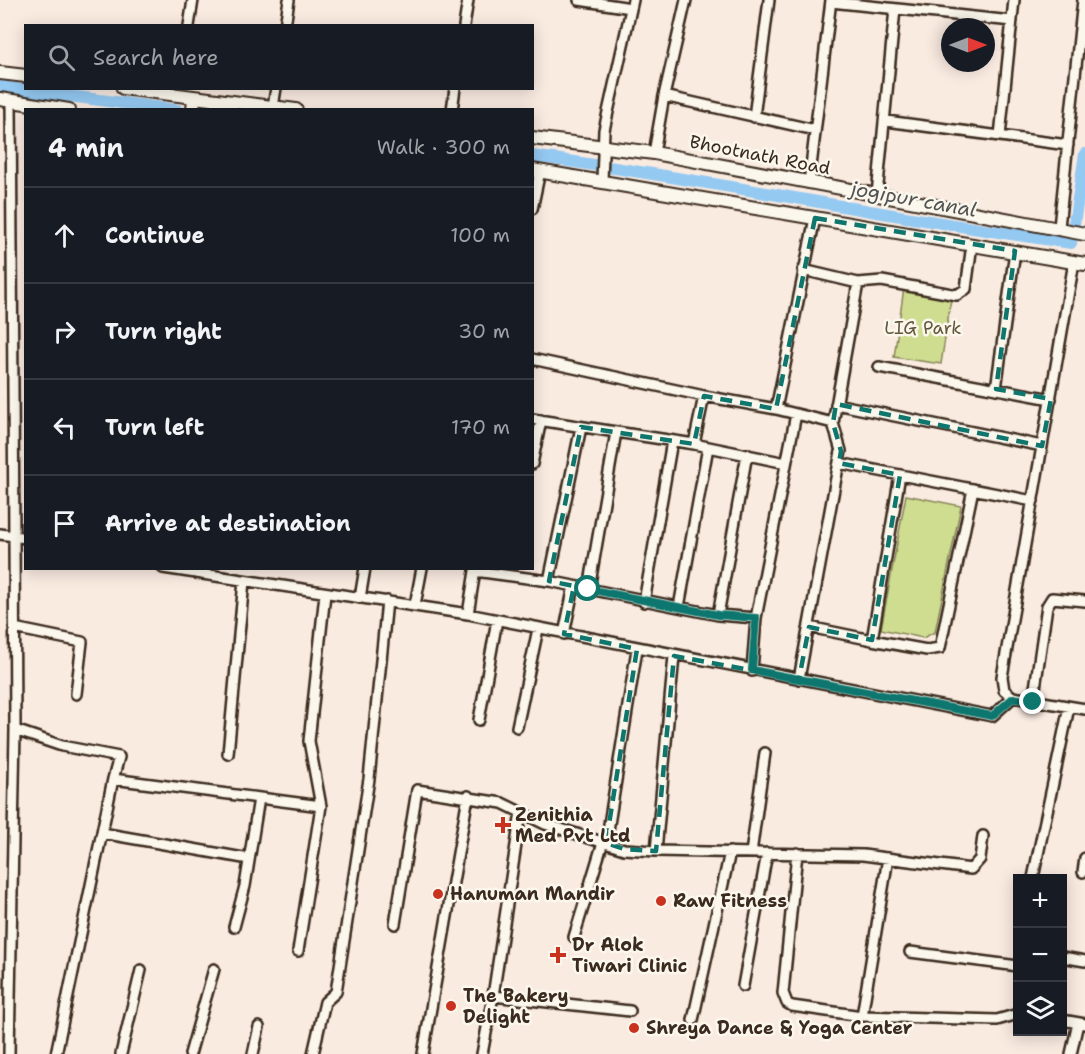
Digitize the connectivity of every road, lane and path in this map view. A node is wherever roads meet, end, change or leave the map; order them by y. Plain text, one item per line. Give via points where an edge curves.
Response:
1 (193, 0) edge
2 (289, 0) edge
3 (468, 0) edge
4 (579, 0) edge
5 (686, 0) edge
6 (769, 0) edge
7 (1014, 0) edge
8 (1083, 0) edge
9 (831, 1) edge
10 (632, 4) edge
11 (895, 9) junction
12 (1012, 21) junction
13 (189, 24) edge
14 (285, 24) edge
15 (464, 24) edge
16 (0, 73) edge
17 (24, 76) edge
18 (150, 90) edge
19 (276, 90) edge
20 (455, 90) edge
21 (178, 92) edge
22 (664, 96) junction
23 (6, 99) edge
24 (193, 102) edge
25 (273, 107) junction
26 (58, 108) edge
27 (281, 108) edge
28 (452, 108) edge
29 (754, 117) junction
30 (886, 121) junction
31 (815, 130) junction
32 (1000, 136) junction
33 (534, 138) edge
34 (1068, 145) junction
35 (604, 150) junction
36 (654, 153) junction
37 (536, 171) edge
38 (602, 175) junction
39 (809, 183) junction
40 (534, 190) edge
41 (13, 193) junction
42 (24, 195) edge
43 (877, 195) junction
44 (814, 218) junction
45 (1064, 228) junction
46 (1085, 234) edge
47 (972, 244) junction
48 (1015, 251) junction
49 (1080, 263) edge
50 (803, 270) junction
51 (858, 283) junction
52 (534, 360) edge
53 (879, 367) dead end
54 (996, 389) junction
55 (704, 396) junction
56 (1050, 399) junction
57 (836, 404) junction
58 (776, 409) junction
59 (796, 414) junction
60 (537, 419) edge
61 (833, 423) junction
62 (581, 427) junction
63 (616, 432) junction
64 (672, 441) junction
65 (694, 444) junction
66 (534, 446) edge
67 (1042, 446) junction
68 (708, 447) junction
69 (747, 454) junction
70 (786, 463) junction
71 (839, 463) junction
72 (900, 475) junction
73 (973, 489) junction
74 (1033, 501) junction
75 (7, 535) edge
76 (24, 538) edge
77 (183, 570) edge
78 (365, 570) edge
79 (422, 570) edge
80 (475, 570) edge
81 (513, 572) edge
82 (213, 573) edge
83 (244, 581) junction
84 (549, 581) junction
85 (574, 586) junction
86 (588, 589) junction
87 (325, 594) junction
88 (360, 598) junction
89 (387, 600) junction
90 (1085, 601) edge
91 (644, 602) junction
92 (415, 605) junction
93 (679, 607) junction
94 (468, 614) junction
95 (718, 615) junction
96 (756, 618) junction
97 (497, 620) junction
98 (809, 627) junction
99 (14, 628) junction
100 (538, 629) junction
101 (564, 634) junction
102 (872, 640) junction
103 (637, 649) junction
104 (674, 656) junction
105 (752, 670) junction
106 (799, 679) junction
107 (76, 694) dead end
108 (1013, 698) junction
109 (1033, 702) junction
110 (1069, 707) junction
111 (1085, 709) edge
112 (478, 720) dead end
113 (517, 728) dead end
114 (15, 730) junction
115 (765, 753) dead end
116 (228, 754) dead end
117 (113, 779) junction
118 (468, 796) junction
119 (259, 798) junction
120 (321, 806) junction
121 (521, 812) junction
122 (102, 833) junction
123 (983, 836) dead end
124 (605, 843) junction
125 (656, 851) junction
126 (730, 852) junction
127 (751, 853) junction
128 (767, 853) junction
129 (796, 853) junction
130 (888, 858) junction
131 (1085, 858) edge
132 (249, 859) junction
133 (1083, 872) dead end
134 (1034, 874) edge
135 (395, 924) dead end
136 (234, 927) dead end
137 (574, 937) dead end
138 (298, 951) dead end
139 (910, 952) dead end
140 (1067, 958) edge
141 (1085, 961) edge
142 (1013, 965) edge
143 (214, 969) dead end
144 (141, 970) dead end
145 (743, 986) dead end
146 (493, 996) junction
147 (630, 1011) dead end
148 (1013, 1015) edge
149 (862, 1016) junction
150 (693, 1020) dead end
151 (1081, 1023) edge
152 (260, 1028) dead end
153 (9, 1054) edge
154 (56, 1054) edge
155 (121, 1054) edge
156 (190, 1054) edge
157 (253, 1054) edge
158 (314, 1054) edge
159 (423, 1054) edge
160 (482, 1054) edge
161 (1071, 1054) edge

1 - 13 street
2 - 14 street
3 - 15 street
4 - 10 street
5 - 22 street
6 - 29 street
7 - 12 street
8 - 34 street
9 - 11 street
9 - 31 street
10 - 35 street via 604,130
11 - 12 street
11 - 30 street
12 - 32 street
16 - 17 street
18 - 21 street
19 - 25 street
20 - 28 street
21 - 24 street
22 - 29 street
22 - 36 street
23 - 26 street
23 - 41 street
24 - 25 street
25 - 27 street
29 - 31 street
30 - 32 street
30 - 43 street
31 - 39 street
32 - 34 street
33 - 35 street, Bhootnath Road
34 - 45 street
35 - 36 street, Bhootnath Road
35 - 38 street
36 - 39 street, Bhootnath Road
37 - 38 street
37 - 40 street
38 - 44 street
39 - 43 street, Bhootnath Road
41 - 42 street
41 - 75 street
43 - 45 street, Bhootnath Road
44 - 47 street
44 - 50 street
45 - 46 street, Bhootnath Road
47 - 48 street
47 - 51 street via 966,289 957,295 882,280
48 - 49 street
48 - 54 street
49 - 56 street
50 - 51 street
50 - 58 street
51 - 57 street
52 - 55 street
53 - 54 street
54 - 56 street
55 - 58 street
55 - 65 street
56 - 67 street
57 - 61 street
57 - 67 street
58 - 59 street
59 - 61 street
59 - 70 street
60 - 62 street
60 - 66 street
61 - 71 street via 841,451
62 - 63 street
62 - 84 street
63 - 64 street
63 - 86 street
64 - 65 street
64 - 91 street
65 - 68 street
67 - 74 street
68 - 69 street
68 - 93 street
69 - 70 street
69 - 95 street
70 - 96 street
71 - 72 street
71 - 98 street
72 - 73 street
72 - 102 street
73 - 74 street
73 - 102 street via 940,648 927,650
74 - 108 street via 1002,677 1004,690
75 - 76 street
75 - 99 street
77 - 82 street
78 - 88 street
79 - 92 street
80 - 81 street
80 - 94 street
81 - 84 street
82 - 83 street
83 - 87 street
83 - 116 street
84 - 85 street
85 - 86 street
85 - 101 street
86 - 91 street
87 - 88 street
87 - 120 street via 309,741
88 - 89 street
89 - 92 street
89 - 158 street via 373,748 353,892 336,992 325,1002
90 - 109 street via 1052,598 1047,606
91 - 93 street
92 - 94 street
93 - 95 street
94 - 97 street
95 - 96 street
96 - 105 street
97 - 100 street
97 - 112 street
98 - 102 street
98 - 106 street
99 - 107 street via 82,642
99 - 114 street
100 - 101 street
100 - 113 street
101 - 103 street
103 - 104 street
103 - 124 street
104 - 105 street
104 - 125 street
105 - 106 street
106 - 108 street via 992,716
108 - 109 street
109 - 110 street
110 - 111 street
110 - 134 street
114 - 117 street via 62,746 119,757
114 - 153 street
115 - 127 street
117 - 119 street
117 - 122 street
118 - 121 street via 502,802
118 - 135 street via 417,790
118 - 159 street
119 - 120 street
119 - 132 street
120 - 138 street
121 - 124 street
121 - 146 street
122 - 132 street
122 - 154 street
123 - 130 street via 980,859 971,869
124 - 125 street
124 - 137 street
125 - 126 street
126 - 127 street
126 - 150 street
127 - 128 street
128 - 129 street
128 - 145 street
129 - 130 street
129 - 149 street via 784,998 792,1006
130 - 149 street
131 - 133 street
132 - 136 street
139 - 142 street
140 - 141 street
143 - 156 street
144 - 155 street
146 - 147 street
146 - 160 street
148 - 149 street via 997,1020
151 - 161 street
152 - 157 street

